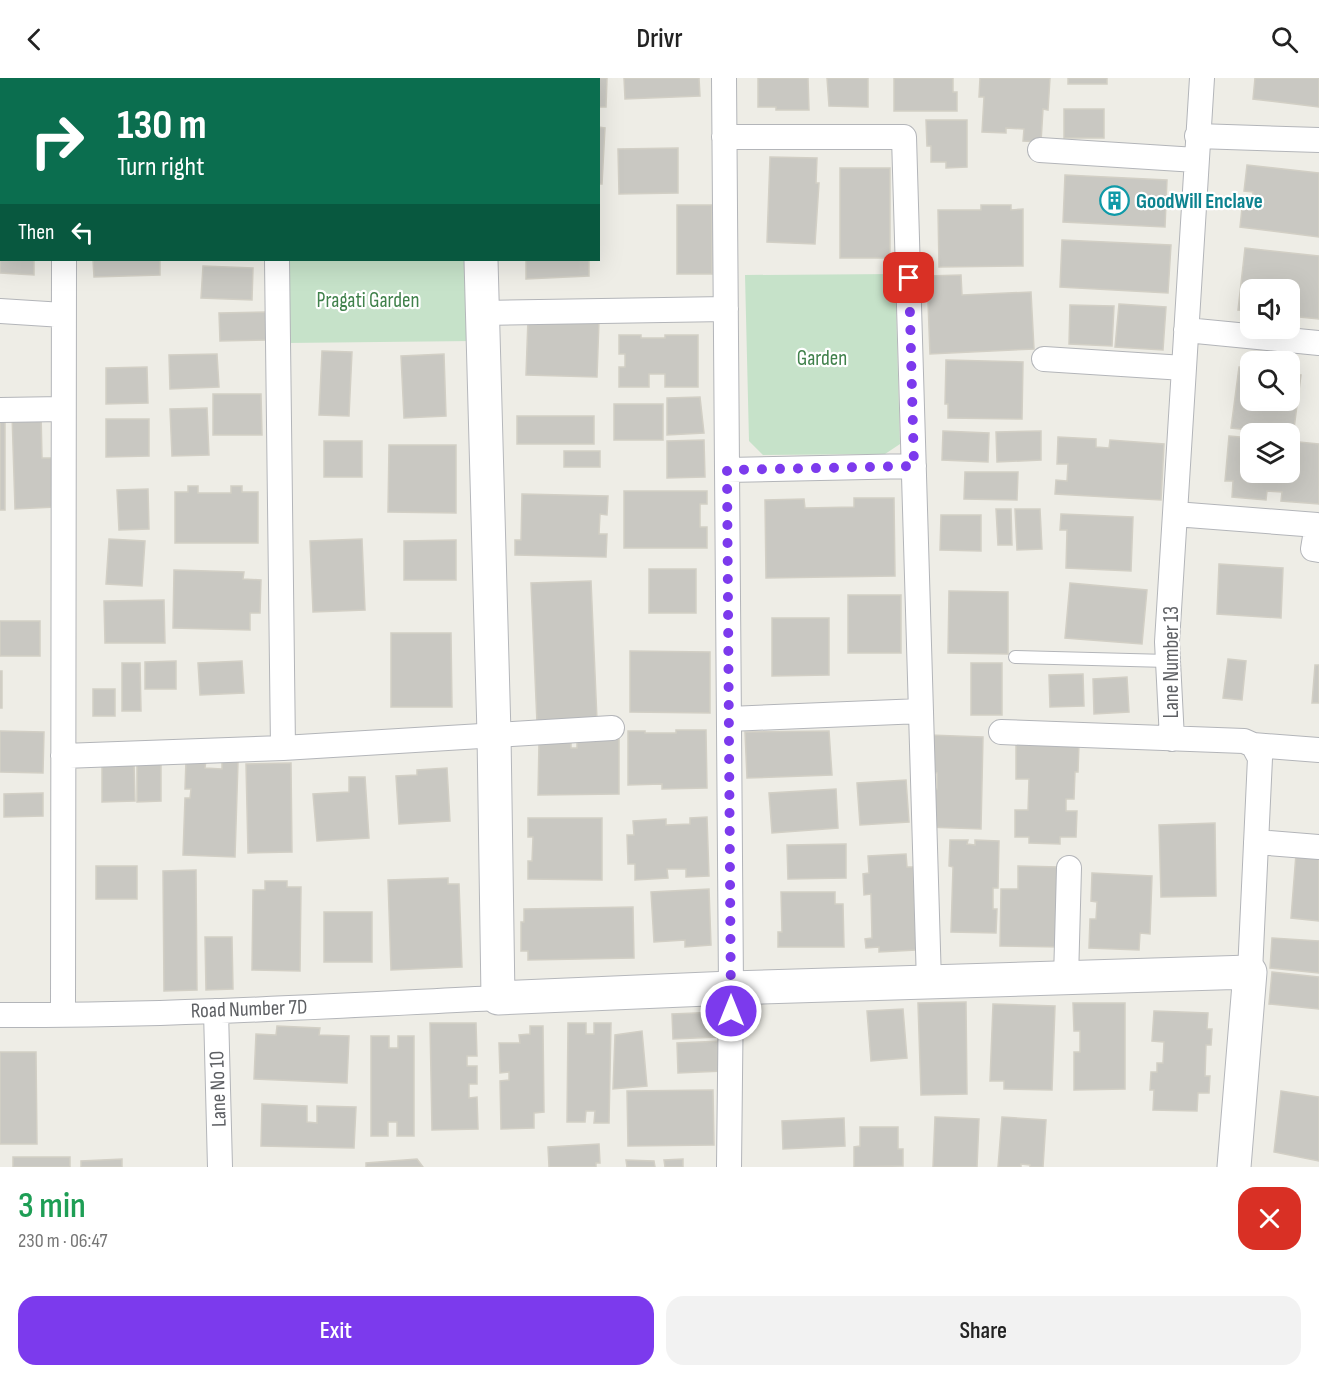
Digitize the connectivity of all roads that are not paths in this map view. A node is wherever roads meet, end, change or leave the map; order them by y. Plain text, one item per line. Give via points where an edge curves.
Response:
1 (724, 78) edge
2 (1202, 78) edge
3 (1197, 136) junction
4 (724, 137) junction
5 (1319, 140) edge
6 (1040, 150) dead end
7 (1196, 160) junction
8 (64, 261) edge
9 (277, 261) edge
10 (481, 261) edge
11 (726, 309) junction
12 (0, 311) edge
13 (482, 313) junction
14 (63, 315) junction
15 (1186, 330) junction
16 (1319, 343) edge
17 (1044, 360) dead end
18 (1184, 368) junction
19 (0, 410) edge
20 (63, 410) junction
21 (914, 466) junction
22 (727, 470) junction
23 (1175, 514) junction
24 (1319, 550) edge
25 (1015, 657) dead end
26 (1168, 661) junction
27 (921, 711) junction
28 (729, 719) junction
29 (612, 728) dead end
30 (1001, 732) dead end
31 (494, 734) junction
32 (1172, 739) junction
33 (1253, 745) junction
34 (283, 748) junction
35 (1319, 750) edge
36 (63, 756) junction
37 (1256, 842) junction
38 (1319, 848) edge
39 (1069, 868) dead end
40 (1250, 972) junction
41 (1066, 979) junction
42 (929, 983) junction
43 (731, 988) junction
44 (498, 998) junction
45 (216, 1011) junction
46 (0, 1015) edge
47 (63, 1015) junction
48 (220, 1167) edge
49 (729, 1167) edge
50 (1234, 1167) edge

1 - 4 street
2 - 3 street, Lane Number 13
3 - 5 street
3 - 7 street, Lane Number 13
4 - 11 street
4 - 21 street via 904,137
6 - 7 street
7 - 15 street, Lane Number 13
8 - 14 street
9 - 34 street
10 - 13 street
11 - 13 street
11 - 22 street
12 - 14 street
13 - 31 street
14 - 20 street
15 - 16 street
15 - 18 street, Lane Number 13
17 - 18 street
18 - 23 street, Lane Number 13
19 - 20 street
20 - 36 street
21 - 22 street
21 - 27 street
22 - 28 street
23 - 24 street via 1317,525 1314,549
23 - 26 street, Lane Number 13
25 - 26 lane
26 - 32 street, Lane Number 13
27 - 28 street
27 - 42 street
28 - 43 street
29 - 31 street
30 - 32 street
31 - 34 street
31 - 44 street
32 - 33 street, Lane Number 13 via 1244,741
33 - 35 street, Lane Number 13
33 - 37 street via 1260,758
34 - 36 street
36 - 47 street
37 - 38 street
37 - 40 street
39 - 41 street
40 - 41 street
40 - 50 street
41 - 42 street
42 - 43 street
43 - 44 street
43 - 49 street
44 - 45 street, Road Number 7D
45 - 47 street, Road Number 7D
45 - 48 street, Lane No 10
46 - 47 street, Road Number 7D

